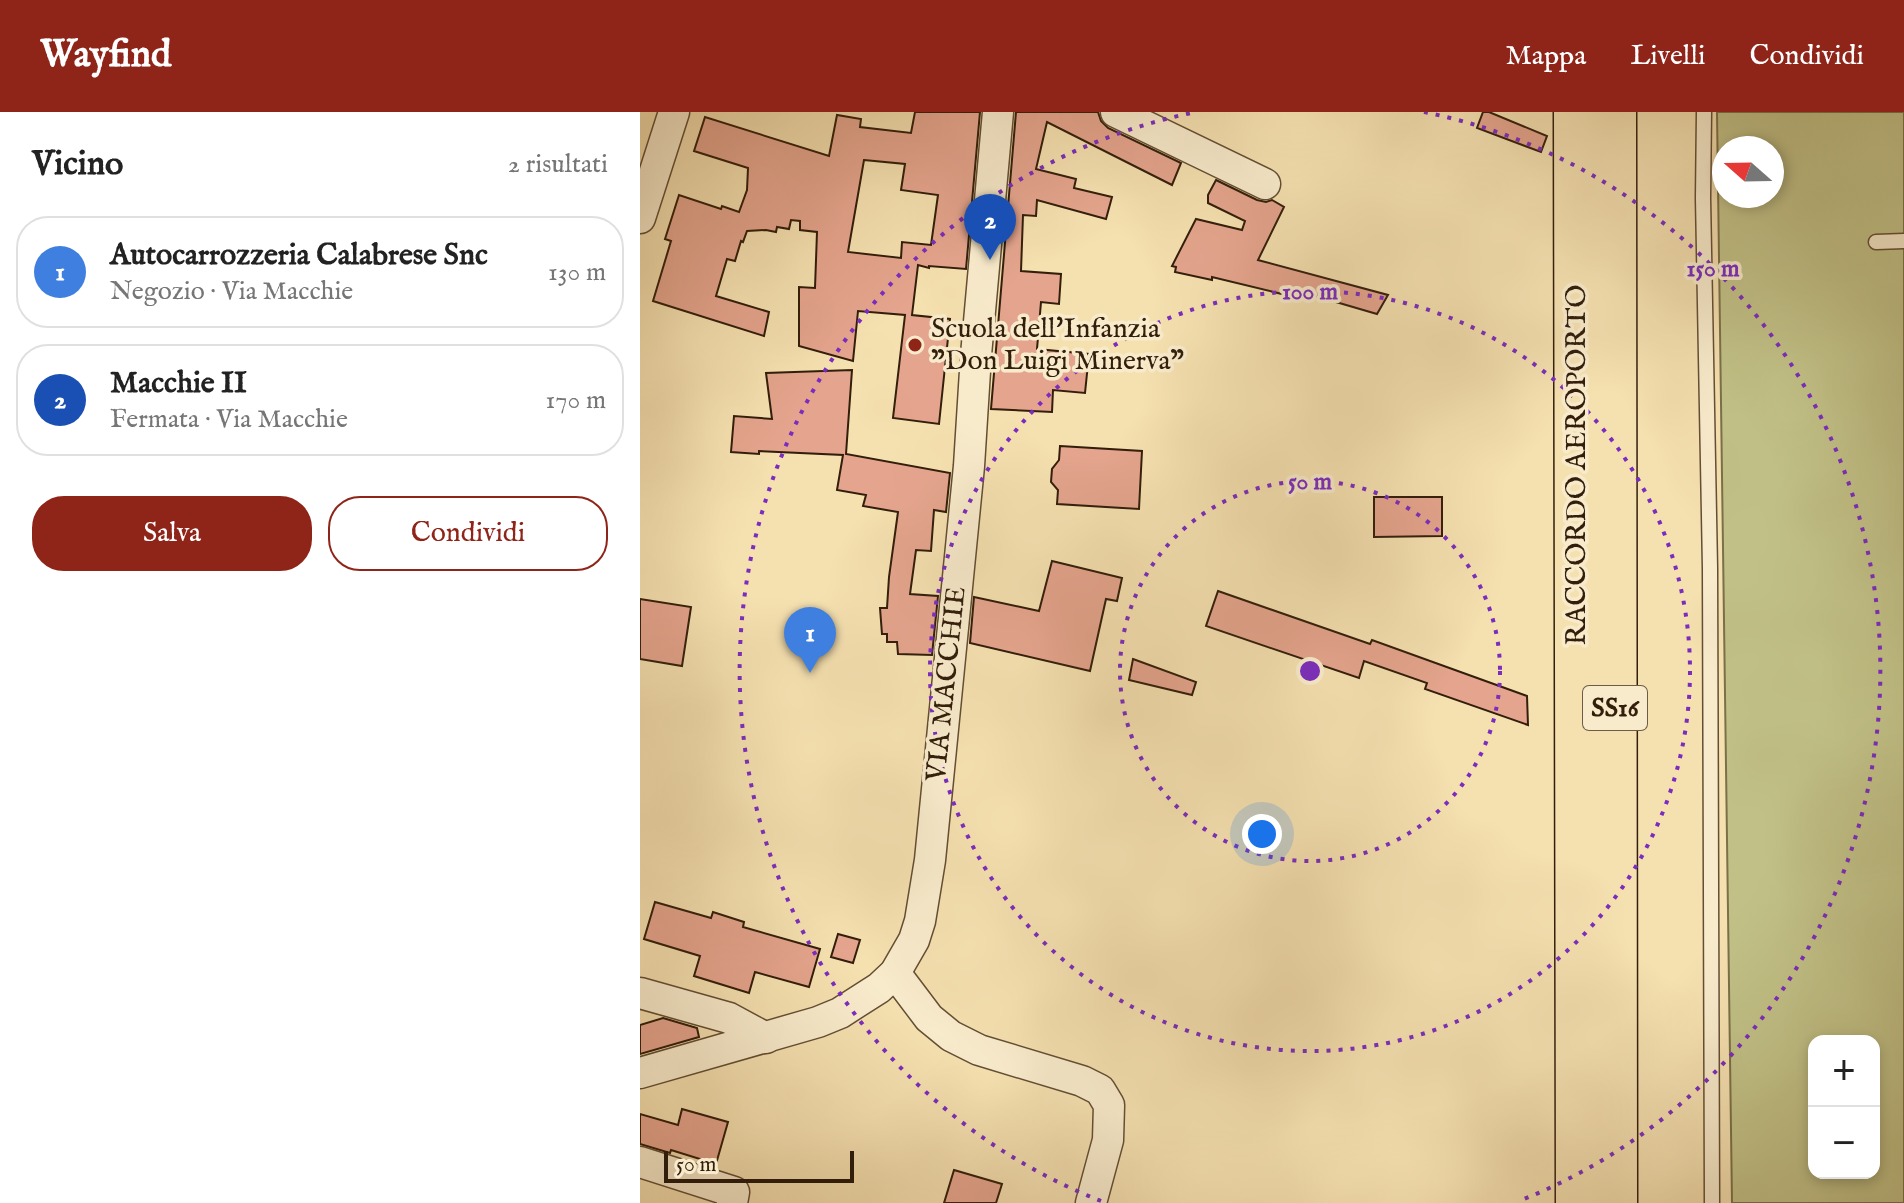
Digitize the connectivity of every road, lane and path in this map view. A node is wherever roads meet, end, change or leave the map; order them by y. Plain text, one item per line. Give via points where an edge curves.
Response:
1 (674, 112) edge
2 (998, 112) edge
3 (1116, 112) edge
4 (1576, 112) edge
5 (1614, 112) edge
6 (1704, 112) edge
7 (1265, 184) dead end
8 (640, 218) edge
9 (1904, 241) edge
10 (1876, 242) dead end
11 (895, 973) junction
12 (640, 993) edge
13 (766, 1038) junction
14 (640, 1073) edge
15 (640, 1162) edge
16 (732, 1203) edge
17 (1091, 1203) edge
18 (1578, 1203) edge
19 (1615, 1203) edge
20 (1712, 1203) edge

1 - 8 street
2 - 11 street, VIA MACCHIE via 930,860 920,921
3 - 7 street
4 - 18 highway, RACCORDO AEROPORTO / SS16
5 - 19 highway, RACCORDO AEROPORTO / SS16
6 - 20 lane
9 - 10 lane
11 - 13 street, VIA MACCHIE via 840,1013
11 - 17 street via 929,1018 951,1036 1100,1090 1109,1105 1108,1140
12 - 13 street via 729,1018
13 - 14 street, VIA MACCHIE
15 - 16 street via 734,1192

